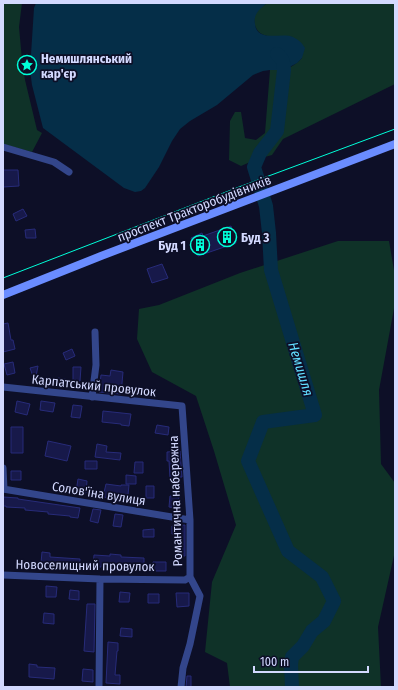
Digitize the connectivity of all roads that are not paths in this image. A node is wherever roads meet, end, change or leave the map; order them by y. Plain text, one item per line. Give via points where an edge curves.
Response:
1 (395, 144) edge
2 (3, 147) edge
3 (69, 172) dead end
4 (3, 295) edge
5 (95, 332) dead end
6 (3, 387) edge
7 (92, 396) junction
8 (182, 406) joint
9 (3, 468) edge
10 (4, 489) edge
11 (190, 520) junction
12 (3, 575) edge
13 (190, 577) junction
14 (100, 579) junction
15 (99, 687) edge
16 (181, 687) edge

1 - 4 main road, проспект Тракторобудівників
2 - 3 street via 54,162
5 - 7 street via 96,365
6 - 7 street, Карпатський провулок
7 - 8 street, Карпатський провулок
8 - 11 street, Романтична набережна
9 - 10 street
10 - 11 street, Солов'їна вулиця
11 - 13 street, Романтична набережна
12 - 14 street, Новоселищний провулок
13 - 14 street, Новоселищний провулок via 185,580
13 - 16 street, Романтична набережна via 200,596
14 - 15 street

